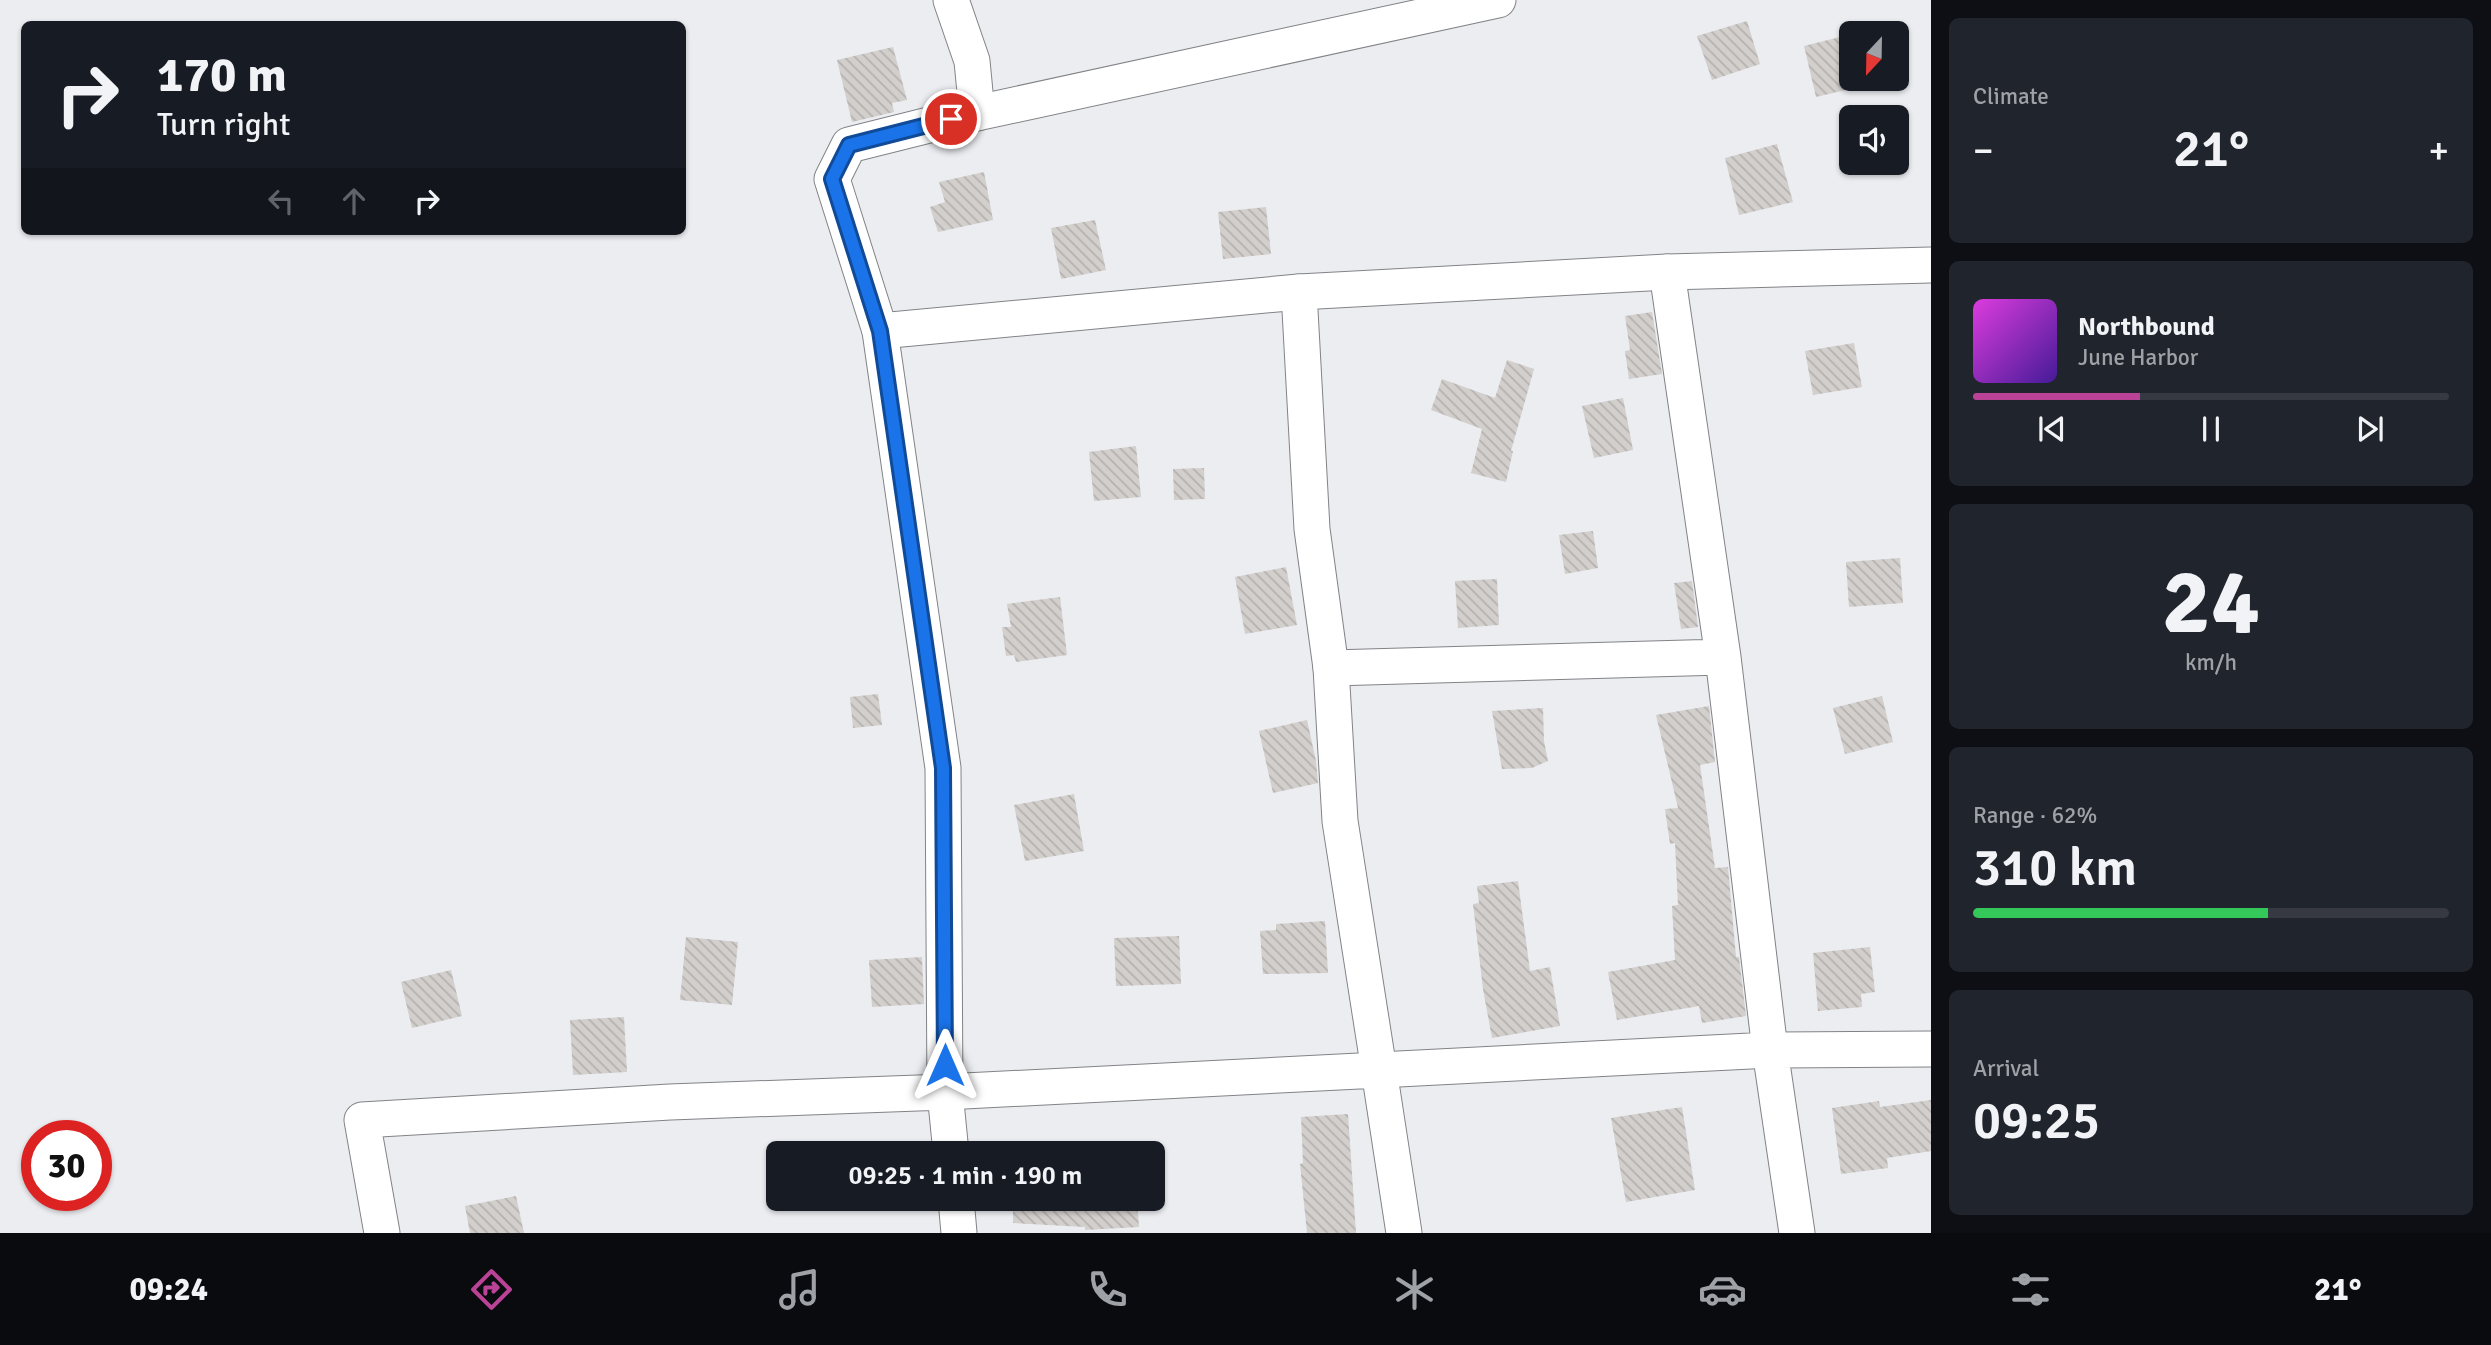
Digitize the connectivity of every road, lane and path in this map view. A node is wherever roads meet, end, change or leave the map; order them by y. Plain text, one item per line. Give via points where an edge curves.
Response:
1 (951, 0) edge
2 (1498, 0) edge
3 (976, 113) junction
4 (1931, 265) edge
5 (1667, 272) junction
6 (1299, 292) junction
7 (880, 331) junction
8 (1723, 657) junction
9 (1331, 668) junction
10 (1931, 1049) edge
11 (1770, 1050) junction
12 (1380, 1070) junction
13 (945, 1092) junction
14 (950, 1141) edge
15 (957, 1211) edge
16 (382, 1233) edge
17 (959, 1233) edge
18 (1404, 1233) edge
19 (1797, 1233) edge

1 - 3 street via 972,61
2 - 3 street
3 - 7 street via 849,145 832,179
4 - 5 street
5 - 6 street
5 - 8 street
6 - 7 street
6 - 9 street via 1312,529
7 - 13 street via 943,768
8 - 9 street
8 - 11 street
9 - 12 street via 1340,821
10 - 11 street
11 - 12 street
11 - 19 street
12 - 13 street
12 - 18 street
13 - 14 street
13 - 16 street via 362,1120
15 - 17 street

